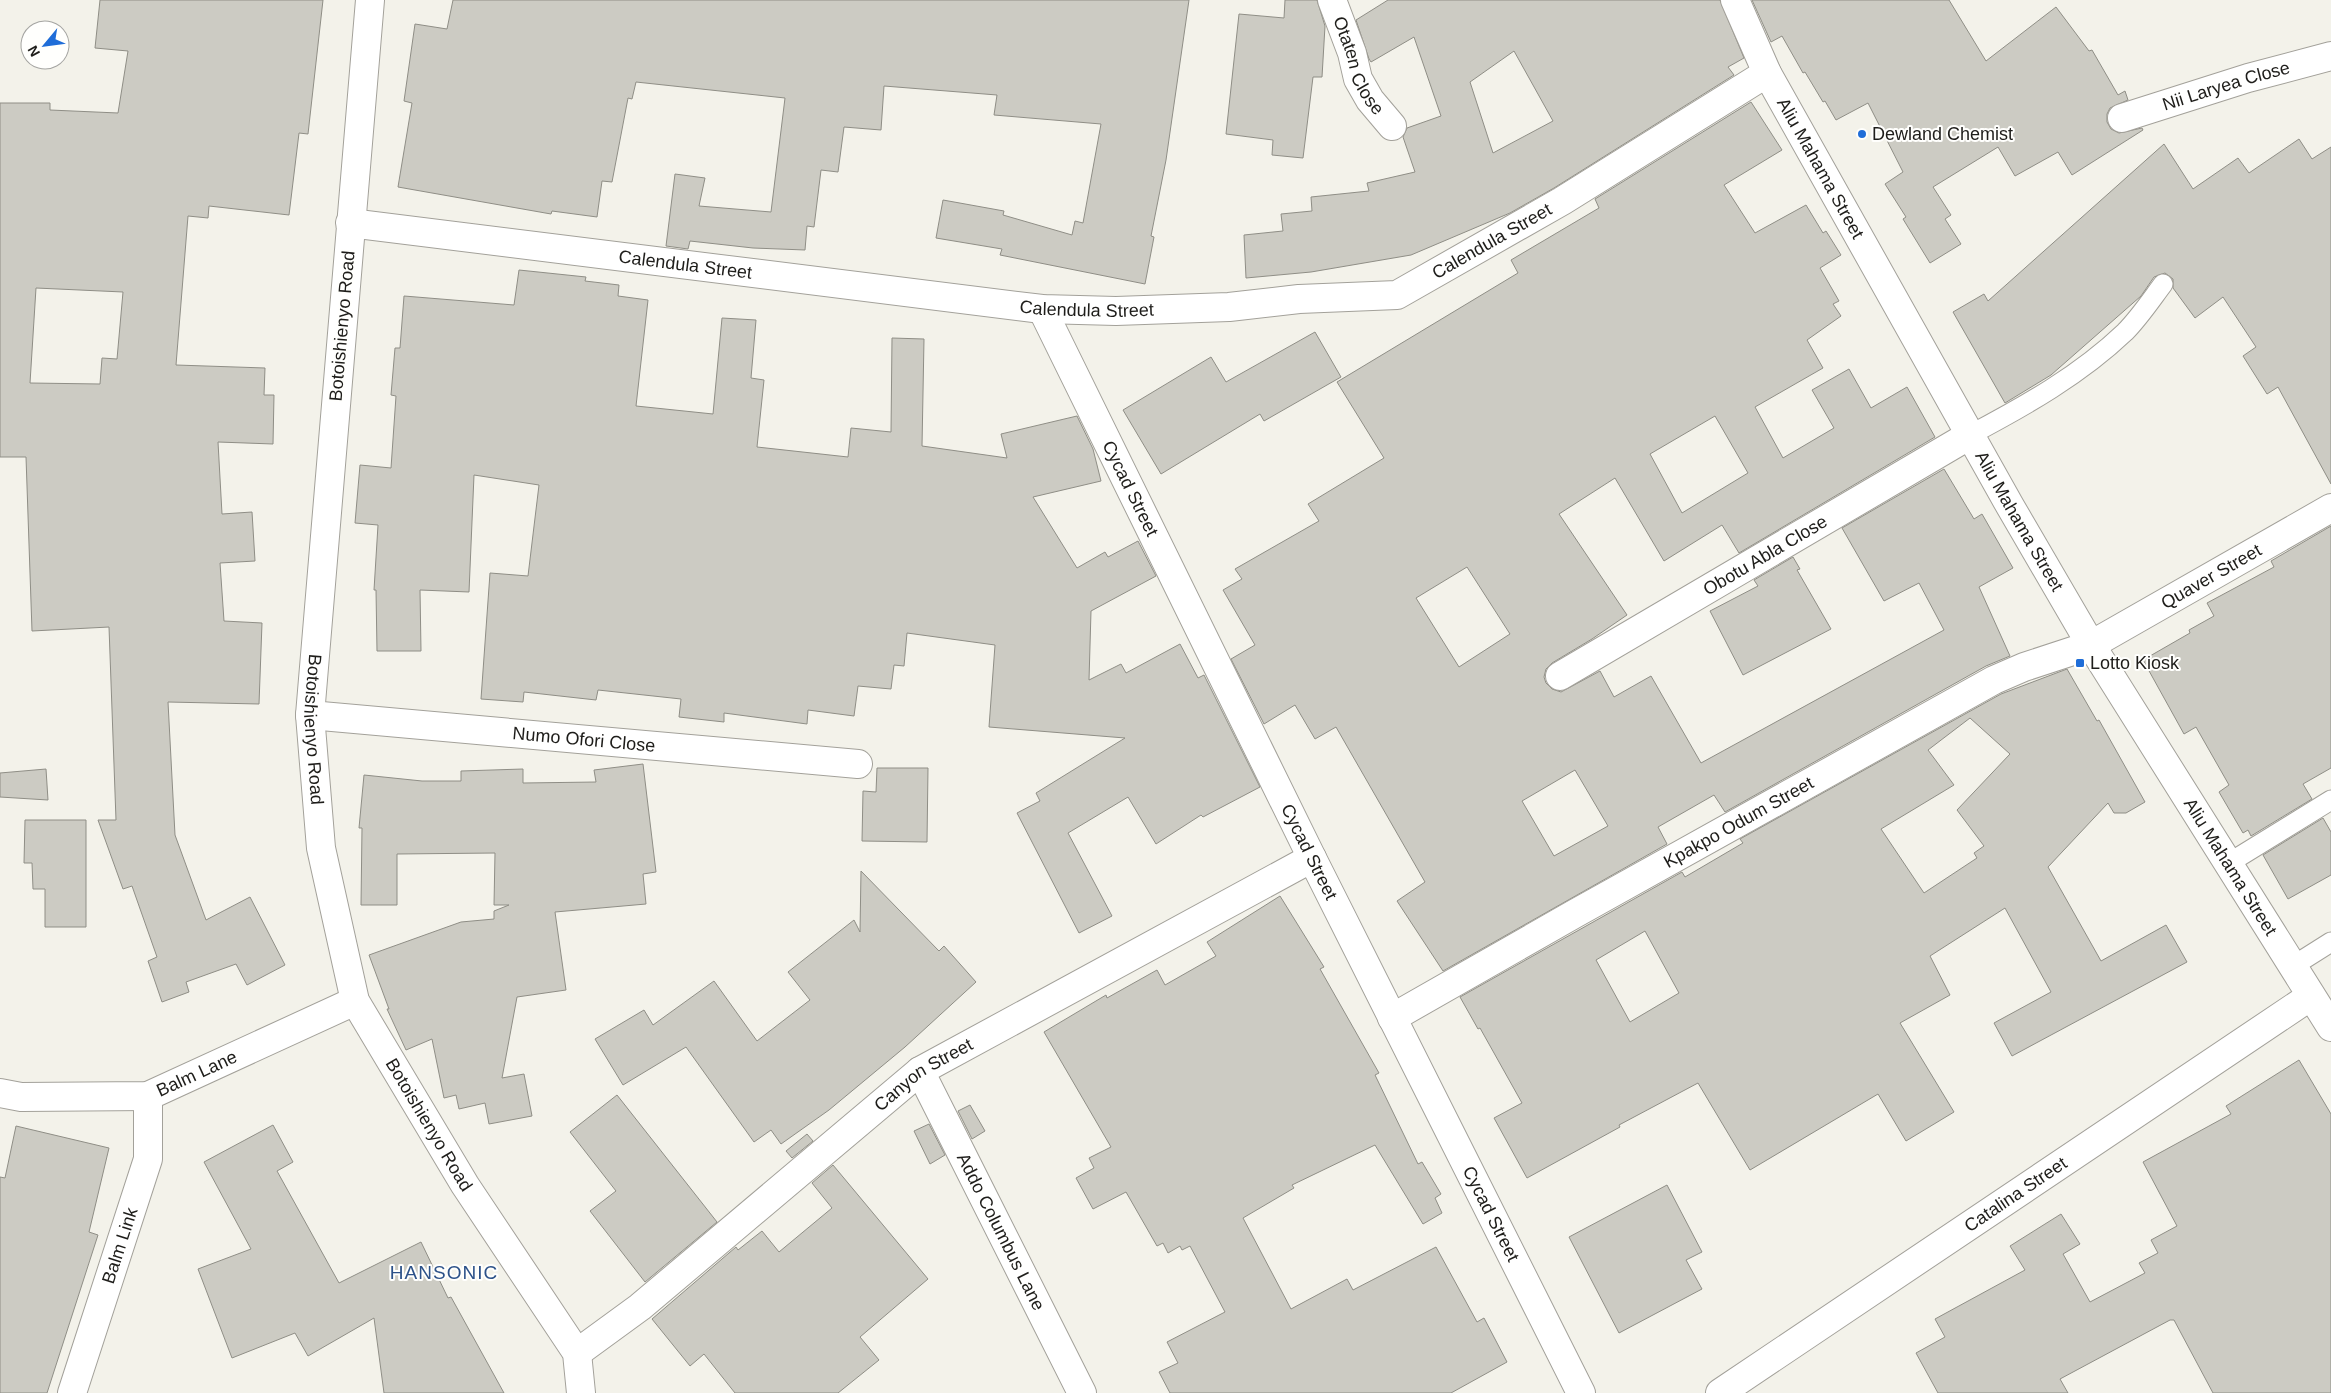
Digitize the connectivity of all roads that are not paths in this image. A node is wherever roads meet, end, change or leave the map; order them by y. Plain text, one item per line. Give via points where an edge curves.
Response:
1 (370, 0) edge
2 (1332, 0) edge
3 (1735, 0) edge
4 (2331, 56) edge
5 (1767, 74) junction
6 (2122, 118) dead end
7 (1392, 126) dead end
8 (350, 223) junction
9 (2163, 284) dead end
10 (1042, 309) junction
11 (1970, 435) junction
12 (2331, 508) edge
13 (2091, 645) junction
14 (1560, 676) dead end
15 (310, 716) junction
16 (858, 764) dead end
17 (2331, 800) edge
18 (1312, 858) junction
19 (2229, 863) junction
20 (2331, 942) edge
21 (2292, 966) junction
22 (2311, 996) junction
23 (355, 1001) junction
24 (1392, 1018) junction
25 (2331, 1027) edge
26 (920, 1071) junction
27 (0, 1093) edge
28 (148, 1096) junction
29 (577, 1353) junction
30 (72, 1393) edge
31 (581, 1393) edge
32 (1082, 1393) edge
33 (1581, 1393) edge
34 (1720, 1393) edge

1 - 8 street, Botoishienyo Road
2 - 7 street, Otaten Close via 1358,79 1370,100
3 - 5 street, Aliu Mahama Street
4 - 6 street, Nii Laryea Close via 2248,78
5 - 10 street, Calendula Street via 1562,201 1397,295 1299,299 1229,307
5 - 11 street, Aliu Mahama Street
8 - 10 street, Calendula Street
8 - 15 street, Botoishienyo Road
9 - 11 lane via 2126,331 2091,360 2046,394
10 - 18 street, Cycad Street
11 - 13 street, Aliu Mahama Street
11 - 14 street, Obotu Abla Close
12 - 13 street, Quaver Street
13 - 19 street, Aliu Mahama Street
13 - 24 street, Kpakpo Odum Street via 1994,680
15 - 16 street, Numo Ofori Close
15 - 23 street, Botoishienyo Road via 321,848
17 - 19 lane
18 - 24 street, Cycad Street
18 - 26 street, Canyon Street
19 - 21 street, Aliu Mahama Street
20 - 21 lane
21 - 22 street, Aliu Mahama Street
22 - 25 street, Aliu Mahama Street
22 - 34 street, Catalina Street
23 - 28 street, Balm Lane
23 - 29 street, Botoishienyo Road via 465,1186
24 - 33 street, Cycad Street
26 - 29 street, Canyon Street via 640,1307
26 - 32 street, Addo Columbus Lane
27 - 28 street, Balm Lane via 20,1097
28 - 30 street, Balm Link via 148,1159
29 - 31 street, Botoishienyo Road

